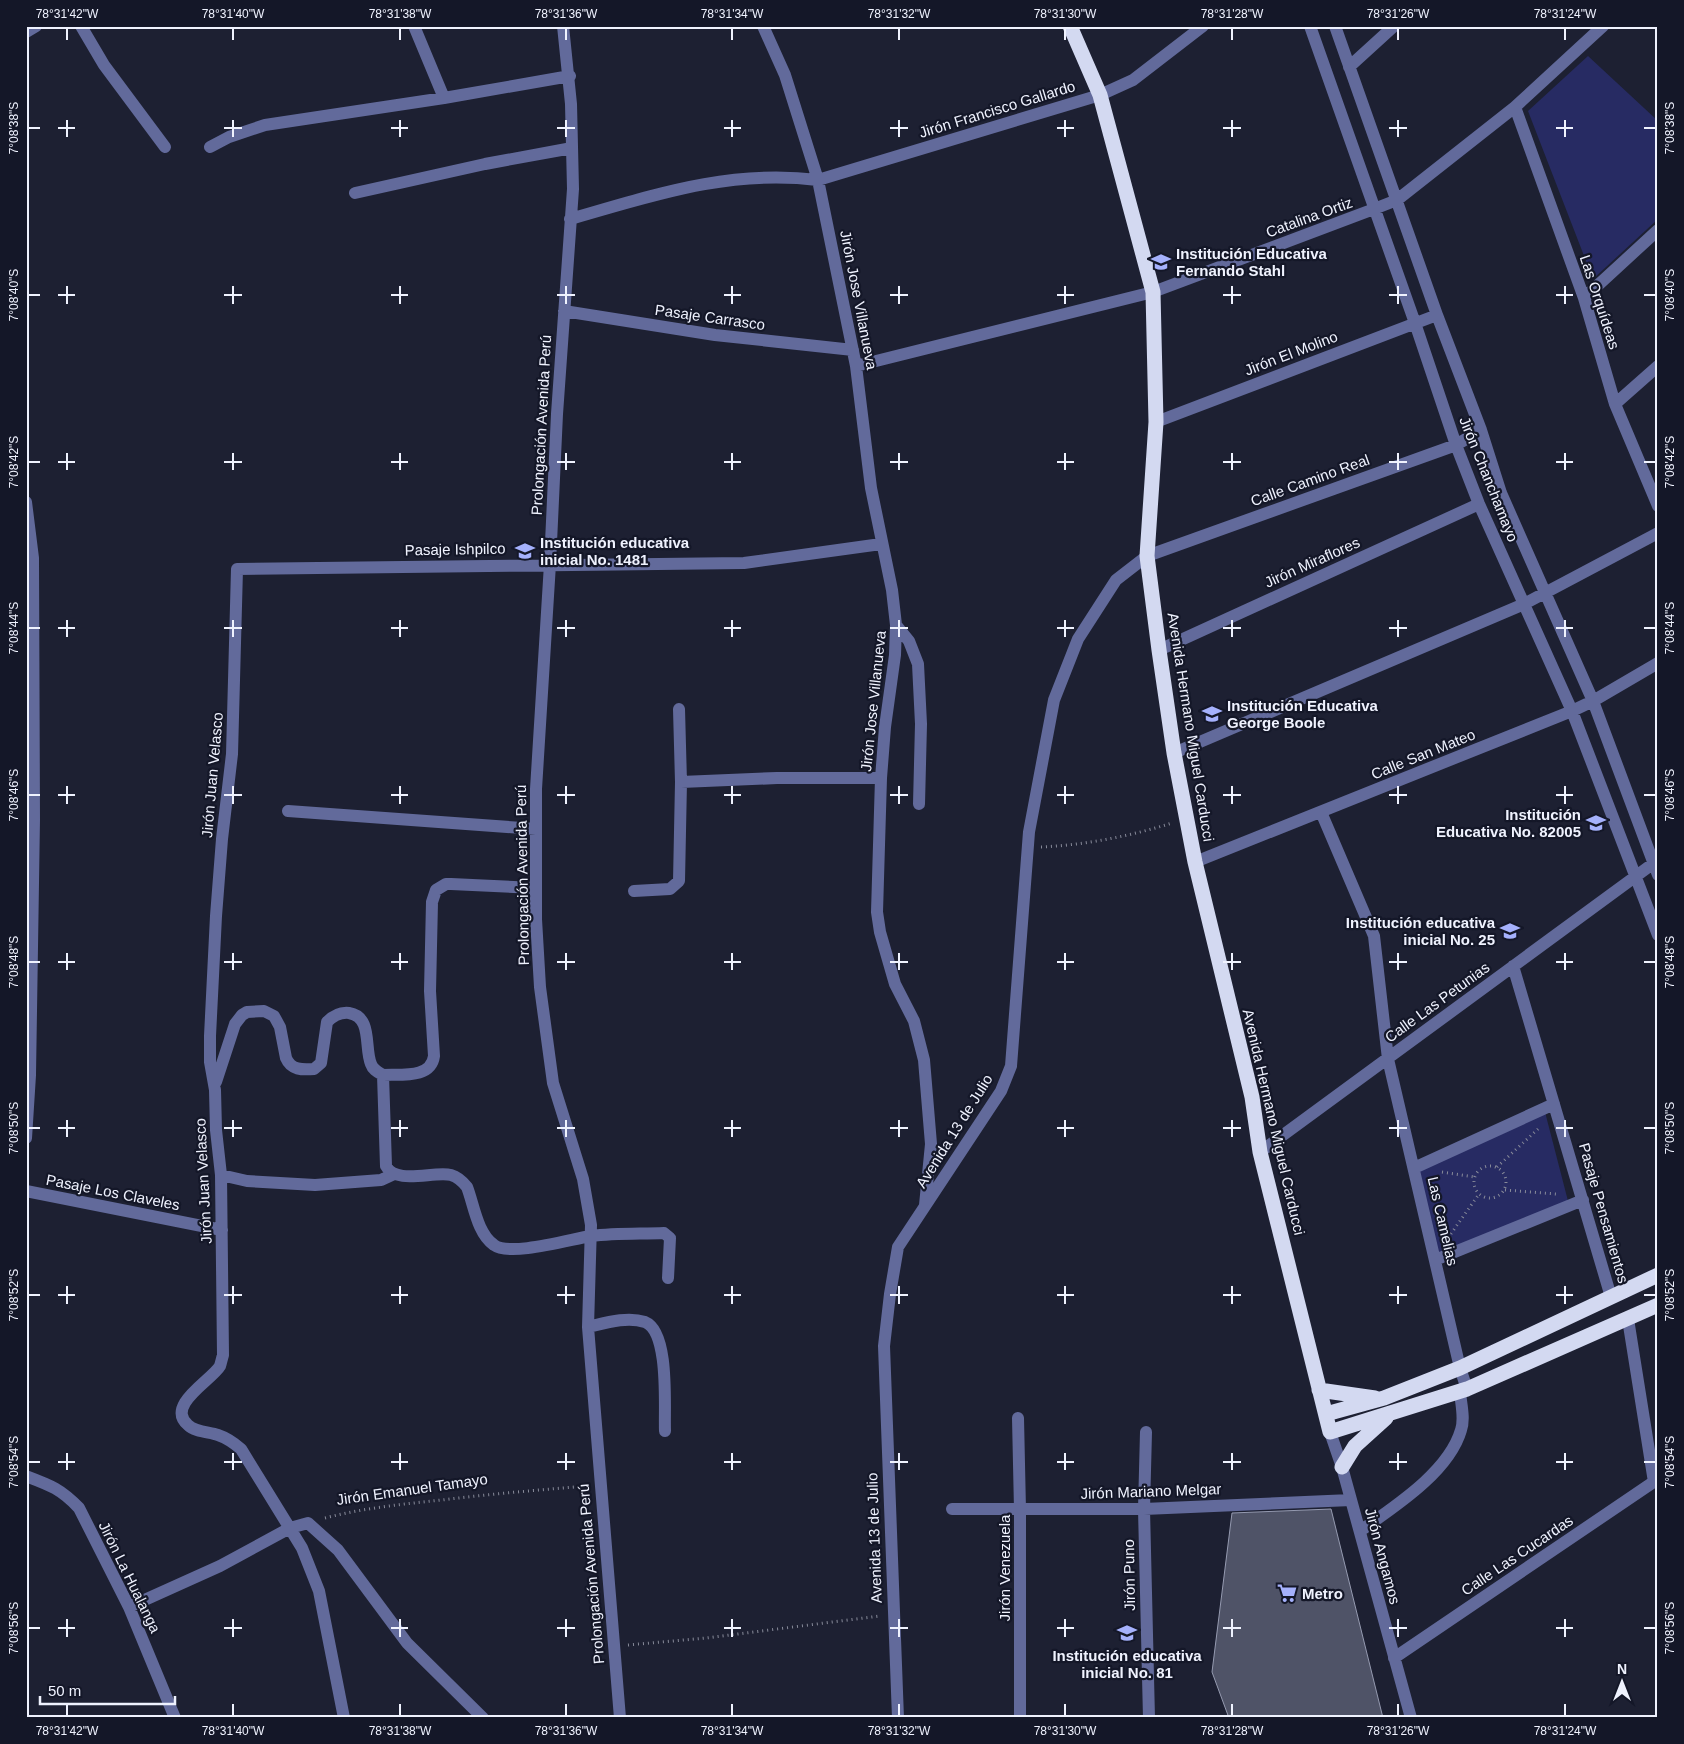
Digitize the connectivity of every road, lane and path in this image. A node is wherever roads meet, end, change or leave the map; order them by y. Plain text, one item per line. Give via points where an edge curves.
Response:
1 (36, 26) edge
2 (81, 26) edge
3 (414, 26) edge
4 (563, 26) edge
5 (763, 26) edge
6 (1070, 26) edge
7 (1203, 26) edge
8 (1310, 26) edge
9 (1335, 26) edge
10 (1394, 26) edge
11 (1596, 29) edge
12 (26, 32) edge
13 (1349, 67) junction
14 (570, 76) junction
15 (1100, 95) junction
16 (444, 98) junction
17 (1515, 107) junction
18 (165, 146) dead end
19 (210, 147) dead end
20 (572, 148) junction
21 (818, 180) junction
22 (355, 193) dead end
23 (1397, 200) junction
24 (1374, 210) junction
25 (570, 219) junction
26 (1658, 230) edge
27 (1153, 292) junction
28 (1584, 298) junction
29 (564, 312) junction
30 (1437, 315) junction
31 (1415, 323) junction
32 (853, 350) junction
33 (856, 366) junction
34 (1658, 366) edge
35 (1615, 404) junction
36 (1156, 422) junction
37 (1480, 430) junction
38 (1456, 445) junction
39 (26, 502) edge
40 (1479, 504) junction
41 (1658, 506) edge
42 (1658, 533) edge
43 (881, 544) junction
44 (1147, 556) junction
45 (550, 564) junction
46 (237, 569) joint
47 (1546, 594) junction
48 (1524, 604) junction
49 (896, 625) junction
50 (1159, 650) junction
51 (1658, 663) edge
52 (1593, 701) junction
53 (679, 710) dead end
54 (1572, 711) junction
55 (1174, 753) junction
56 (881, 778) junction
57 (681, 782) junction
58 (919, 804) dead end
59 (288, 812) dead end
60 (1322, 812) junction
61 (1187, 818) junction
62 (536, 829) junction
63 (1028, 848) junction
64 (1195, 862) junction
65 (1656, 866) edge
66 (1636, 875) junction
67 (536, 888) junction
68 (634, 891) dead end
69 (1658, 935) edge
70 (1513, 966) junction
71 (1388, 1059) junction
72 (383, 1075) junction
73 (214, 1090) junction
74 (1556, 1108) junction
75 (26, 1138) edge
76 (1260, 1152) junction
77 (1497, 1167) junction
78 (1414, 1168) junction
79 (394, 1174) junction
80 (221, 1175) junction
81 (1505, 1190) junction
82 (26, 1191) edge
83 (1479, 1194) junction
84 (1582, 1198) junction
85 (924, 1208) junction
86 (222, 1230) junction
87 (590, 1236) junction
88 (1435, 1258) junction
89 (1658, 1275) edge
90 (668, 1278) dead end
91 (1612, 1297) junction
92 (1658, 1305) edge
93 (1628, 1319) junction
94 (588, 1327) junction
95 (1460, 1368) junction
96 (1319, 1390) junction
97 (1464, 1391) junction
98 (1384, 1398) junction
99 (1326, 1414) junction
100 (1390, 1415) junction
101 (1018, 1418) dead end
102 (665, 1431) dead end
103 (1146, 1432) dead end
104 (1330, 1432) junction
105 (1342, 1467) junction
106 (26, 1476) edge
107 (1656, 1481) edge
108 (600, 1485) junction
109 (1351, 1500) junction
110 (952, 1508) dead end
111 (1144, 1509) junction
112 (1020, 1510) junction
113 (308, 1523) junction
114 (290, 1528) junction
115 (1360, 1531) junction
116 (129, 1608) junction
117 (893, 1615) junction
118 (613, 1646) junction
119 (1394, 1658) junction
120 (175, 1718) edge
121 (344, 1718) edge
122 (483, 1718) edge
123 (620, 1718) edge
124 (898, 1718) edge
125 (1020, 1718) edge
126 (1149, 1718) edge
127 (1411, 1718) edge

1 - 12 street
2 - 18 street via 104,65
3 - 16 street
4 - 14 street, Prolongación Avenida Perú
5 - 21 street, Jirón Jose Villanueva via 785,75
6 - 15 highway, Avenida Hermano Miguel Carducci
7 - 15 street, Jirón Francisco Gallardo via 1133,80
8 - 24 street, Jirón Chanchamayo
9 - 13 street, Jirón Chanchamayo
10 - 13 street
11 - 17 street, Catalina Ortiz
13 - 23 street, Jirón Chanchamayo
14 - 16 street
14 - 20 street, Prolongación Avenida Perú
15 - 21 street, Jirón Francisco Gallardo
15 - 27 highway, Avenida Hermano Miguel Carducci
16 - 19 street via 265,125
17 - 23 street, Catalina Ortiz
17 - 28 street, Las Orquídeas
20 - 22 street
20 - 25 street, Prolongación Avenida Perú
21 - 25 street via 770,176 696,185
21 - 32 street, Jirón Jose Villanueva
23 - 24 street, Catalina Ortiz
23 - 30 street, Jirón Chanchamayo
24 - 27 street, Catalina Ortiz
24 - 31 street, Jirón Chanchamayo
25 - 29 street, Prolongación Avenida Perú
26 - 28 street
27 - 33 street, Catalina Ortiz
27 - 36 highway, Avenida Hermano Miguel Carducci
28 - 35 street, Las Orquídeas
29 - 32 street, Pasaje Carrasco via 715,336
29 - 45 street, Prolongación Avenida Perú
30 - 31 street, Jirón El Molino
30 - 37 street, Jirón Chanchamayo
31 - 36 street, Jirón El Molino
31 - 38 street, Jirón Chanchamayo
32 - 33 street, Jirón Jose Villanueva
33 - 43 street, Jirón Jose Villanueva
34 - 35 street
35 - 41 street, Las Orquídeas
36 - 44 highway, Avenida Hermano Miguel Carducci
37 - 38 street, Calle Camino Real
37 - 47 street, Jirón Chanchamayo via 1501,493
38 - 40 street, Jirón Chanchamayo
38 - 44 street, Calle Camino Real
39 - 75 street via 33,558 34,819
40 - 48 street, Jirón Chanchamayo
40 - 50 street, Jirón Miraflores
42 - 47 street
43 - 45 street, Pasaje Ishpilco via 744,563
43 - 49 street, Jirón Jose Villanueva
44 - 50 highway, Avenida Hermano Miguel Carducci
44 - 63 street, Avenida 13 de Julio via 1116,580 1078,639 1054,700
45 - 46 street, Pasaje Ishpilco
45 - 62 street, Prolongación Avenida Perú
46 - 73 street, Jirón Juan Velasco via 232,754 216,907 210,1036
47 - 48 street
47 - 52 street, Jirón Chanchamayo
48 - 54 street, Jirón Chanchamayo
48 - 55 street
49 - 56 street, Jirón Jose Villanueva
49 - 58 street via 909,641 918,664 921,724
50 - 55 highway, Avenida Hermano Miguel Carducci
51 - 52 street, Calle San Mateo
52 - 54 street, Calle San Mateo
52 - 65 street, Jirón Chanchamayo
53 - 57 street
54 - 60 street, Calle San Mateo
54 - 66 street, Jirón Chanchamayo
55 - 61 highway, Avenida Hermano Miguel Carducci
56 - 57 street
56 - 85 street, Jirón Jose Villanueva via 877,912 895,984 914,1021 924,1060 931,1144
57 - 68 street via 679,881 670,889
59 - 62 street
60 - 64 street, Calle San Mateo
60 - 71 street, Las Camelias via 1374,936
61 - 63 path via 1146,832
61 - 64 highway, Avenida Hermano Miguel Carducci
62 - 67 street, Prolongación Avenida Perú
63 - 85 street, Avenida 13 de Julio via 1011,1066 1001,1091
64 - 76 highway, Avenida Hermano Miguel Carducci via 1252,1097
65 - 66 street, Calle Las Petunias
66 - 69 street, Jirón Chanchamayo
66 - 70 street, Calle Las Petunias
67 - 72 street via 446,884 436,890 432,902 430,991 434,1062 423,1072
67 - 87 street, Prolongación Avenida Perú via 540,987 553,1083 583,1180
70 - 71 street, Calle Las Petunias
70 - 74 street, Pasaje Pensamientos
71 - 76 street, Calle Las Petunias
71 - 78 street, Las Camelias
72 - 73 street via 370,1063 365,1027 353,1014 337,1014 328,1022 321,1063 314,1069 305,1069 295,1068 288,1062 278,1021 269,1012 258,1010 242,1015 235,1024
72 - 79 street via 386,1166
73 - 80 street, Jirón Juan Velasco
74 - 77 path
74 - 78 street
74 - 84 street, Pasaje Pensamientos
76 - 96 highway, Avenida Hermano Miguel Carducci
77 - 81 path via 1506,1177
77 - 83 path via 1484,1167 1478,1171 1474,1186
78 - 88 street, Las Camelias
79 - 80 street via 381,1180 315,1185 247,1181
79 - 87 street via 446,1175 463,1182 485,1236 499,1248 511,1250
80 - 86 street, Jirón Juan Velasco
81 - 83 path via 1493,1198
81 - 84 path
82 - 86 street, Pasaje Los Claveles
83 - 88 path
84 - 88 street
84 - 91 street, Pasaje Pensamientos
85 - 117 street, Avenida 13 de Julio via 898,1247 884,1346
86 - 114 street, Jirón Juan Velasco via 223,1355 220,1366 188,1398 183,1418 191,1428 218,1435 242,1448
87 - 90 street via 664,1233 670,1238 671,1246
87 - 94 street, Prolongación Avenida Perú
88 - 95 street, Las Camelias
89 - 91 highway
91 - 95 highway
92 - 93 highway
93 - 97 highway
93 - 107 street
94 - 102 street via 634,1320 646,1323 655,1331 662,1348
94 - 108 street, Prolongación Avenida Perú
95 - 97 street, Las Camelias
95 - 98 highway
96 - 98 highway
96 - 99 highway, Avenida Hermano Miguel Carducci
97 - 100 highway
97 - 115 street, Las Camelias via 1462,1428 1454,1448 1428,1480
98 - 99 highway
99 - 104 highway, Avenida Hermano Miguel Carducci
100 - 104 highway
100 - 105 highway via 1355,1446
101 - 112 street, Jirón Venezuela
103 - 111 street, Jirón Puno
104 - 105 street, Jirón Angamos
105 - 109 street, Jirón Angamos
106 - 116 street, Jirón La Hualanga via 66,1494 78,1508
107 - 119 street, Calle Las Cucardas
108 - 113 path, Jirón Emanuel Tamayo via 402,1504 349,1512
108 - 118 street, Prolongación Avenida Perú
109 - 111 street, Jirón Mariano Melgar
109 - 115 street, Jirón Angamos
110 - 112 street, Jirón Mariano Melgar
111 - 112 street, Jirón Mariano Melgar
111 - 126 street, Jirón Puno
112 - 125 street, Jirón Venezuela
113 - 114 street
113 - 122 street via 338,1550 408,1644
114 - 116 street via 220,1566
114 - 121 street, Jirón Juan Velasco via 302,1548 319,1591
115 - 119 street, Jirón Angamos
116 - 120 street, Jirón La Hualanga
117 - 118 path
117 - 124 street, Avenida 13 de Julio
118 - 123 street, Prolongación Avenida Perú
119 - 127 street, Jirón Angamos

